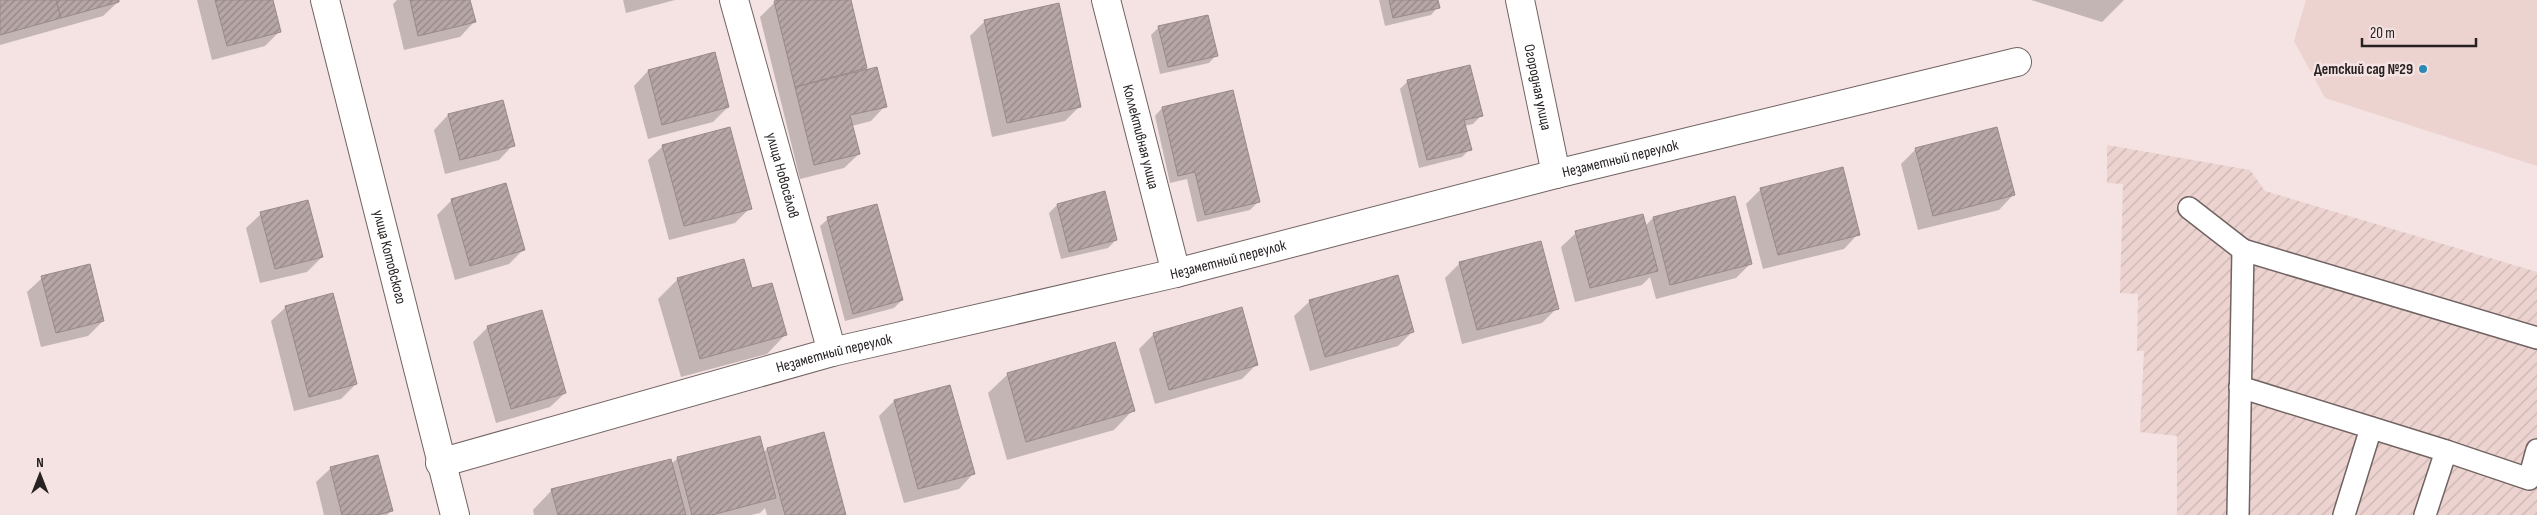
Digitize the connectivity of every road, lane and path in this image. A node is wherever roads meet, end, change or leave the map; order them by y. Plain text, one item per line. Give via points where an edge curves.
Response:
1 (325, 0) edge
2 (734, 0) edge
3 (1106, 0) edge
4 (1520, 0) edge
5 (2017, 62) dead end
6 (1556, 174) junction
7 (2189, 208) dead end
8 (2243, 250) junction
9 (1176, 273) junction
10 (2537, 338) edge
11 (832, 352) junction
12 (2240, 387) junction
13 (2371, 428) junction
14 (2537, 450) edge
15 (2446, 451) junction
16 (440, 463) junction
17 (2533, 481) edge
18 (455, 515) edge
19 (2238, 515) edge
20 (2344, 515) edge
21 (2425, 515) edge

1 - 16 street, улица Котовского
2 - 11 street, улица Новосёлов
3 - 9 street, Коллективная улица
4 - 6 street, Огородная улица
5 - 6 street, Незаметный переулок
6 - 9 street, Незаметный переулок
7 - 8 lane
8 - 10 lane
8 - 12 lane
9 - 11 street, Незаметный переулок
11 - 16 street, Незаметный переулок
12 - 13 lane
12 - 19 lane
13 - 15 lane
13 - 20 lane
14 - 17 lane
15 - 17 lane
15 - 21 lane
16 - 18 street, улица Котовского

